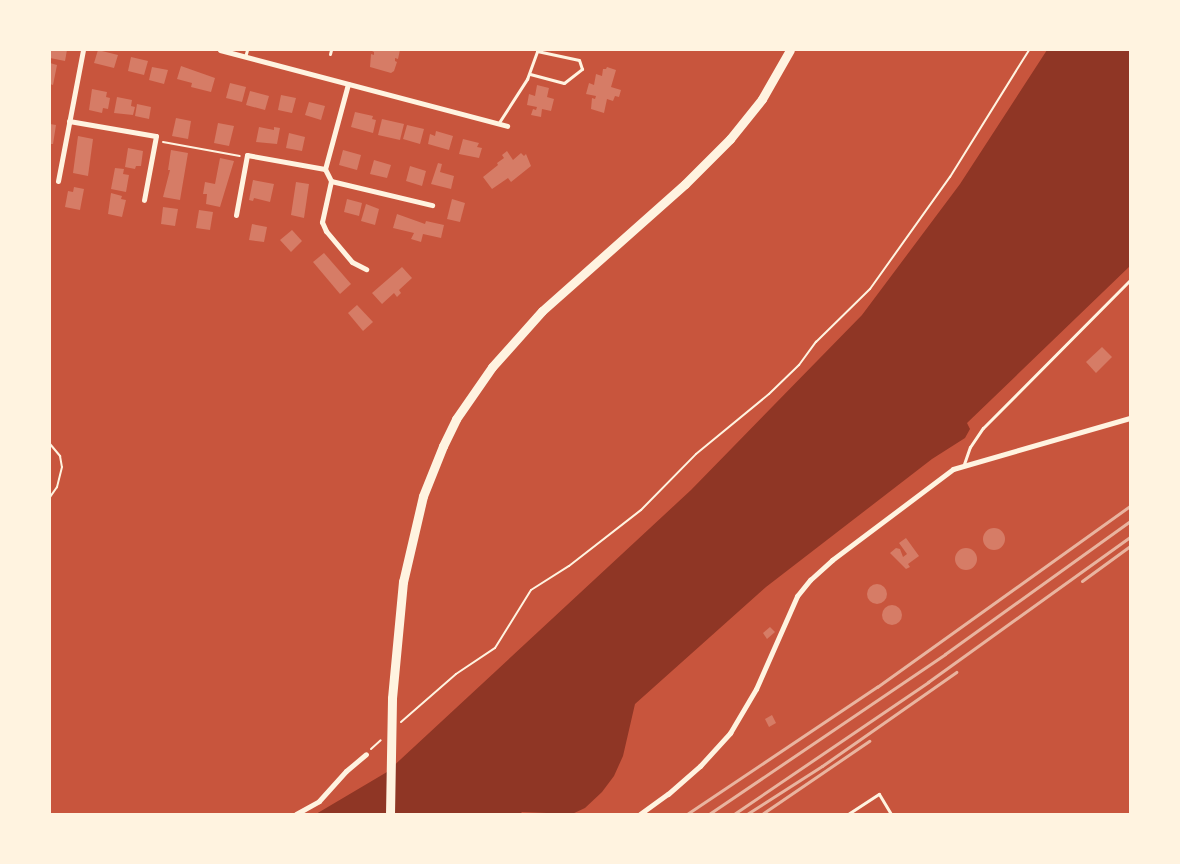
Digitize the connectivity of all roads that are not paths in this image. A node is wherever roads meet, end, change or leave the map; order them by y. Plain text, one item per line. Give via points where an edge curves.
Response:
1 (83, 50) edge
2 (220, 50) edge
3 (247, 50) edge
4 (537, 50) edge
5 (790, 50) edge
6 (245, 57) junction
7 (530, 74) junction
8 (348, 84) junction
9 (69, 121) junction
10 (498, 124) junction
11 (507, 126) dead end
12 (325, 169) junction
13 (58, 181) dead end
14 (331, 181) junction
15 (144, 200) dead end
16 (432, 205) dead end
17 (236, 216) dead end
18 (366, 268) dead end
19 (1130, 280) edge
20 (1129, 418) edge
21 (961, 465) junction
22 (366, 754) road end
23 (296, 814) edge
24 (390, 814) edge
25 (640, 814) edge
26 (848, 814) edge
27 (891, 814) edge

1 - 9 street
2 - 6 street
3 - 6 lane
4 - 7 lane
4 - 7 lane via 579,60 582,69 564,83
5 - 24 main road via 762,99 718,151 542,312 501,355 469,398 443,446 419,508 403,582 393,681
6 - 8 street
7 - 10 lane
8 - 10 street
8 - 12 street
9 - 13 street
9 - 15 street via 156,136
10 - 11 street
12 - 14 street
12 - 17 street via 247,155
14 - 16 street
14 - 18 street via 322,212 323,226 352,262
19 - 21 lane via 983,428
20 - 21 street
21 - 25 street via 846,548 804,586 756,689 730,733 700,766
22 - 23 street via 320,801
26 - 27 lane via 879,794

